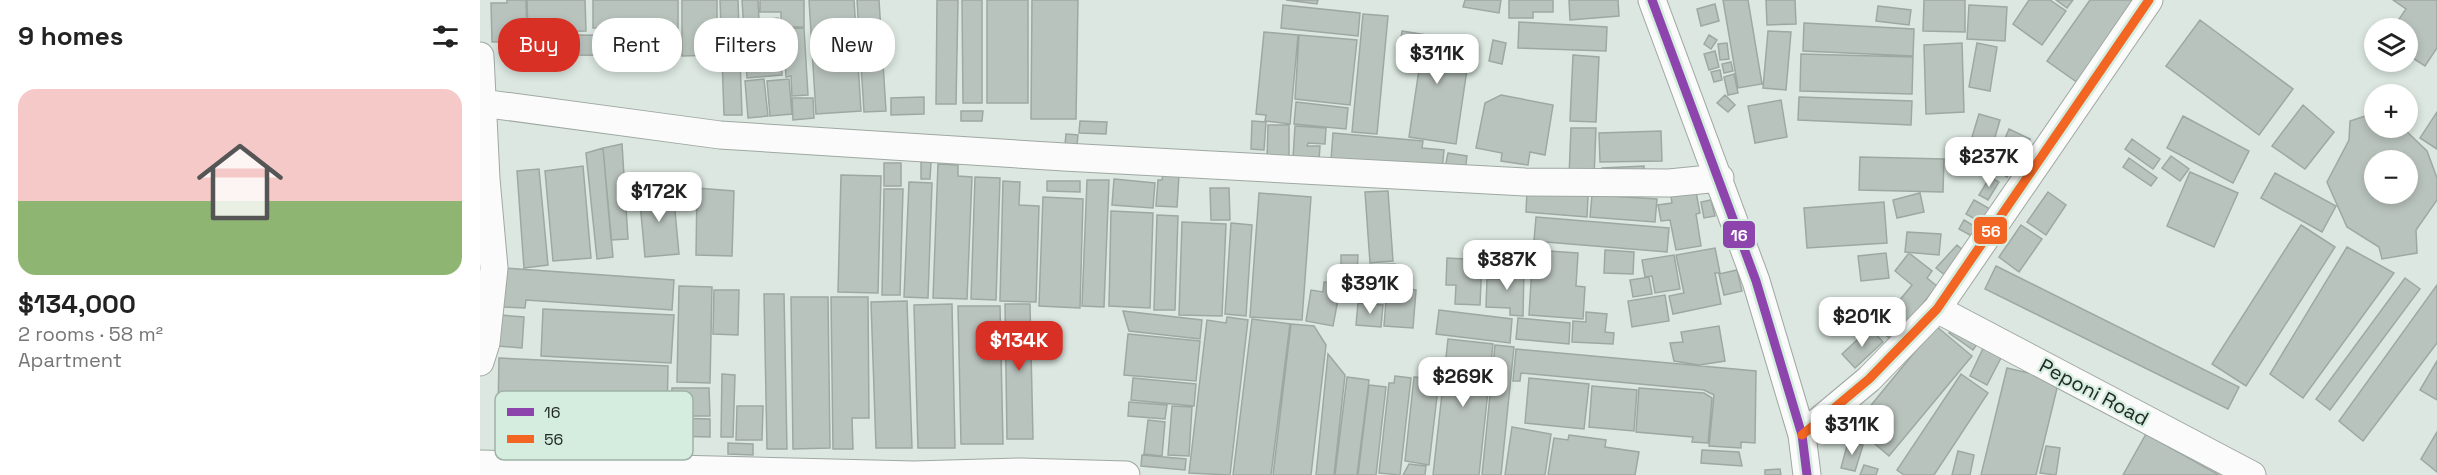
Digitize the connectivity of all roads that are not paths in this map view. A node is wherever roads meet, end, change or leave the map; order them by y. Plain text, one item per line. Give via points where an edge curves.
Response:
1 (1652, 0) edge
2 (2149, 0) edge
3 (480, 56) edge
4 (482, 103) junction
5 (1720, 178) junction
6 (1937, 309) junction
7 (480, 362) edge
8 (1802, 435) junction
9 (480, 464) edge
10 (1126, 475) edge
11 (1807, 475) edge
12 (2252, 475) edge

1 - 5 street
2 - 6 street
3 - 4 street
4 - 5 street via 720,135 1064,157 1525,182 1669,183
4 - 7 street via 494,268 486,343
5 - 8 street
6 - 8 street via 1869,379
6 - 12 street, Peponi Road
8 - 11 street
9 - 10 street via 902,475

